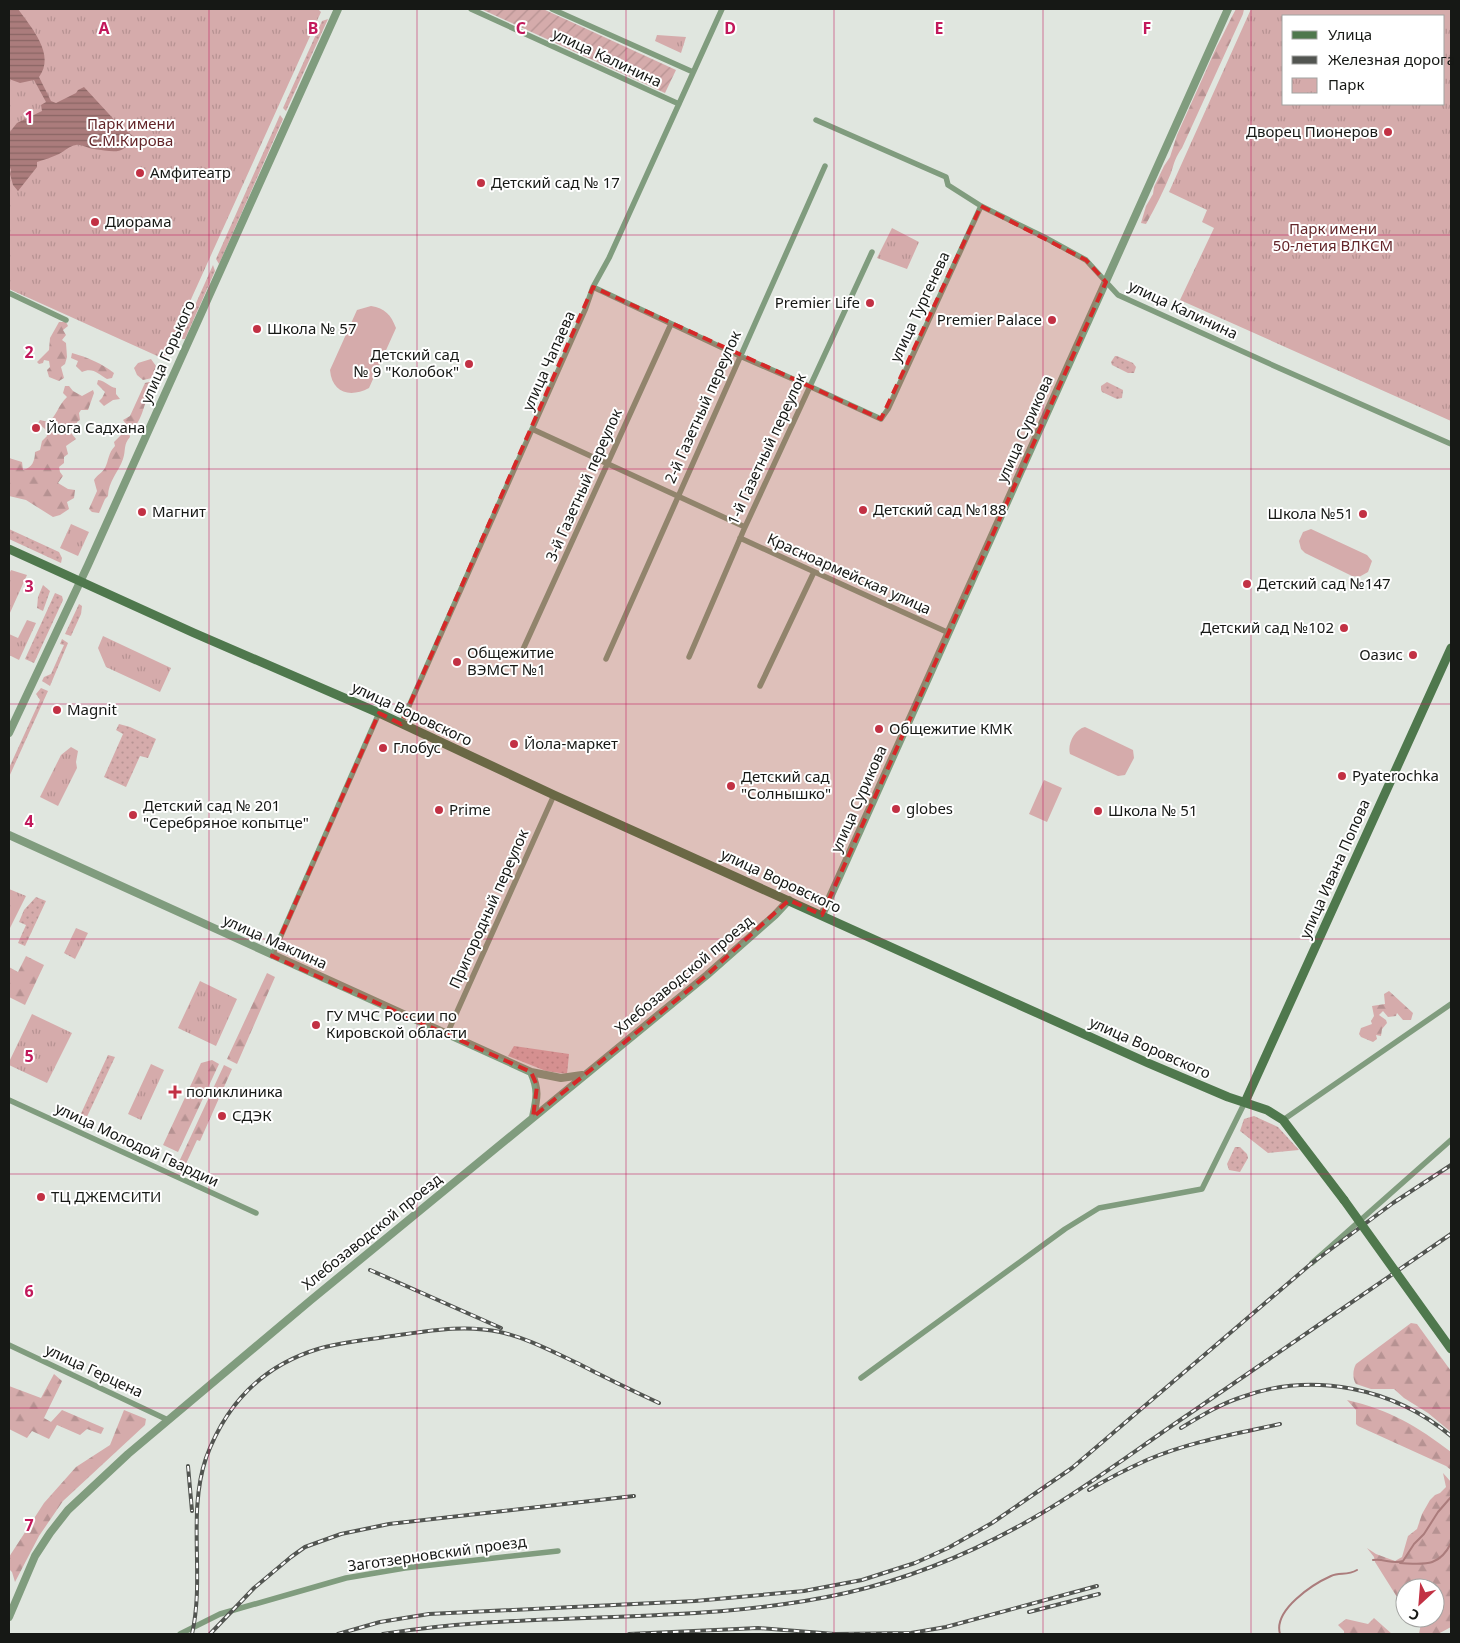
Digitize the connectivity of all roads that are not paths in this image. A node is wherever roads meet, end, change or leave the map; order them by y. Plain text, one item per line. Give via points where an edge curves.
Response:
1 (338, 9) edge
2 (470, 9) edge
3 (552, 9) edge
4 (722, 9) edge
5 (1228, 9) edge
6 (693, 72) junction
7 (679, 104) junction
8 (816, 120) dead end
9 (825, 166) dead end
10 (981, 206) junction
11 (872, 252) dead end
12 (1106, 282) junction
13 (593, 287) junction
14 (9, 293) edge
15 (66, 320) dead end
16 (671, 324) junction
17 (740, 356) junction
18 (809, 386) junction
19 (532, 428) junction
20 (1451, 444) edge
21 (608, 464) junction
22 (677, 496) junction
23 (745, 527) junction
24 (740, 538) junction
25 (9, 549) edge
26 (814, 572) junction
27 (80, 582) junction
28 (949, 633) junction
29 (1451, 648) edge
30 (520, 656) dead end
31 (688, 657) dead end
32 (606, 658) dead end
33 (760, 686) dead end
34 (379, 713) junction
35 (400, 724) junction
36 (9, 734) edge
37 (554, 794) junction
38 (9, 835) edge
39 (789, 900) junction
40 (822, 915) junction
41 (272, 956) junction
42 (1451, 1004) edge
43 (447, 1034) junction
44 (531, 1072) junction
45 (584, 1075) junction
46 (9, 1100) edge
47 (1245, 1102) junction
48 (533, 1117) junction
49 (1282, 1120) junction
50 (1451, 1140) edge
51 (256, 1213) dead end
52 (1312, 1263) dead end
53 (9, 1345) edge
54 (1451, 1349) edge
55 (862, 1378) dead end
56 (168, 1420) junction
57 (558, 1551) dead end
58 (9, 1617) edge
59 (180, 1634) edge

1 - 27 street, улица Горького
2 - 7 street, улица Калинина
3 - 6 street, улица Калинина
4 - 6 street, улица Чапаева
5 - 12 street, улица Сурикова
6 - 7 street, улица Чапаева
7 - 13 street, улица Чапаева
8 - 10 street, улица Калинина via 946,177 948,184
9 - 17 street, 2-й Газетный переулок
10 - 12 street, улица Калинина via 1086,260
10 - 18 street, улица Тургенева via 881,419
11 - 18 street, 1-й Газетный переулок
12 - 20 street, улица Калинина via 1118,295
12 - 28 street, улица Сурикова
13 - 16 street
13 - 19 street, улица Чапаева
14 - 15 street
16 - 17 street
16 - 21 street, 3-й Газетный переулок
17 - 18 street
17 - 22 street, 2-й Газетный переулок
18 - 23 street, 1-й Газетный переулок
19 - 21 street
19 - 35 street, улица Чапаева
21 - 22 street
21 - 30 street, 3-й Газетный переулок
22 - 23 street
22 - 32 street, 2-й Газетный переулок
23 - 24 street, 1-й Газетный переулок
24 - 26 street, Красноармейская улица
24 - 31 street, 1-й Газетный переулок
25 - 27 main road, улица Воровского
26 - 28 street, Красноармейская улица
26 - 33 street
27 - 34 main road, улица Воровского
27 - 36 street, улица Горького
28 - 40 street, улица Сурикова
29 - 47 main road, улица Ивана Попова
34 - 35 main road, улица Воровского
34 - 41 street
35 - 37 main road, улица Воровского
37 - 39 main road, улица Воровского
37 - 43 street, Пригородный переулок
38 - 41 street, улица Маклина
39 - 40 main road, улица Воровского
39 - 45 street, Хлебозаводской проезд via 707,975
40 - 47 main road, улица Воровского via 1148,1063
41 - 43 street, улица Маклина
42 - 49 street
43 - 44 street, улица Маклина
44 - 45 street, улица Маклина via 561,1078
44 - 48 street via 538,1096
45 - 48 street, Хлебозаводской проезд
46 - 51 street, улица Молодой Гвардии
47 - 49 main road, улица Воровского
47 - 55 street via 1202,1189 1099,1208 1065,1229
48 - 56 street, Хлебозаводской проезд
49 - 54 main road, улица Воровского, bridge
50 - 52 street
53 - 56 street, улица Герцена
56 - 58 street, Хлебозаводской проезд via 68,1510 35,1556
57 - 59 street, Заготзерновский проезд via 346,1578 220,1614

